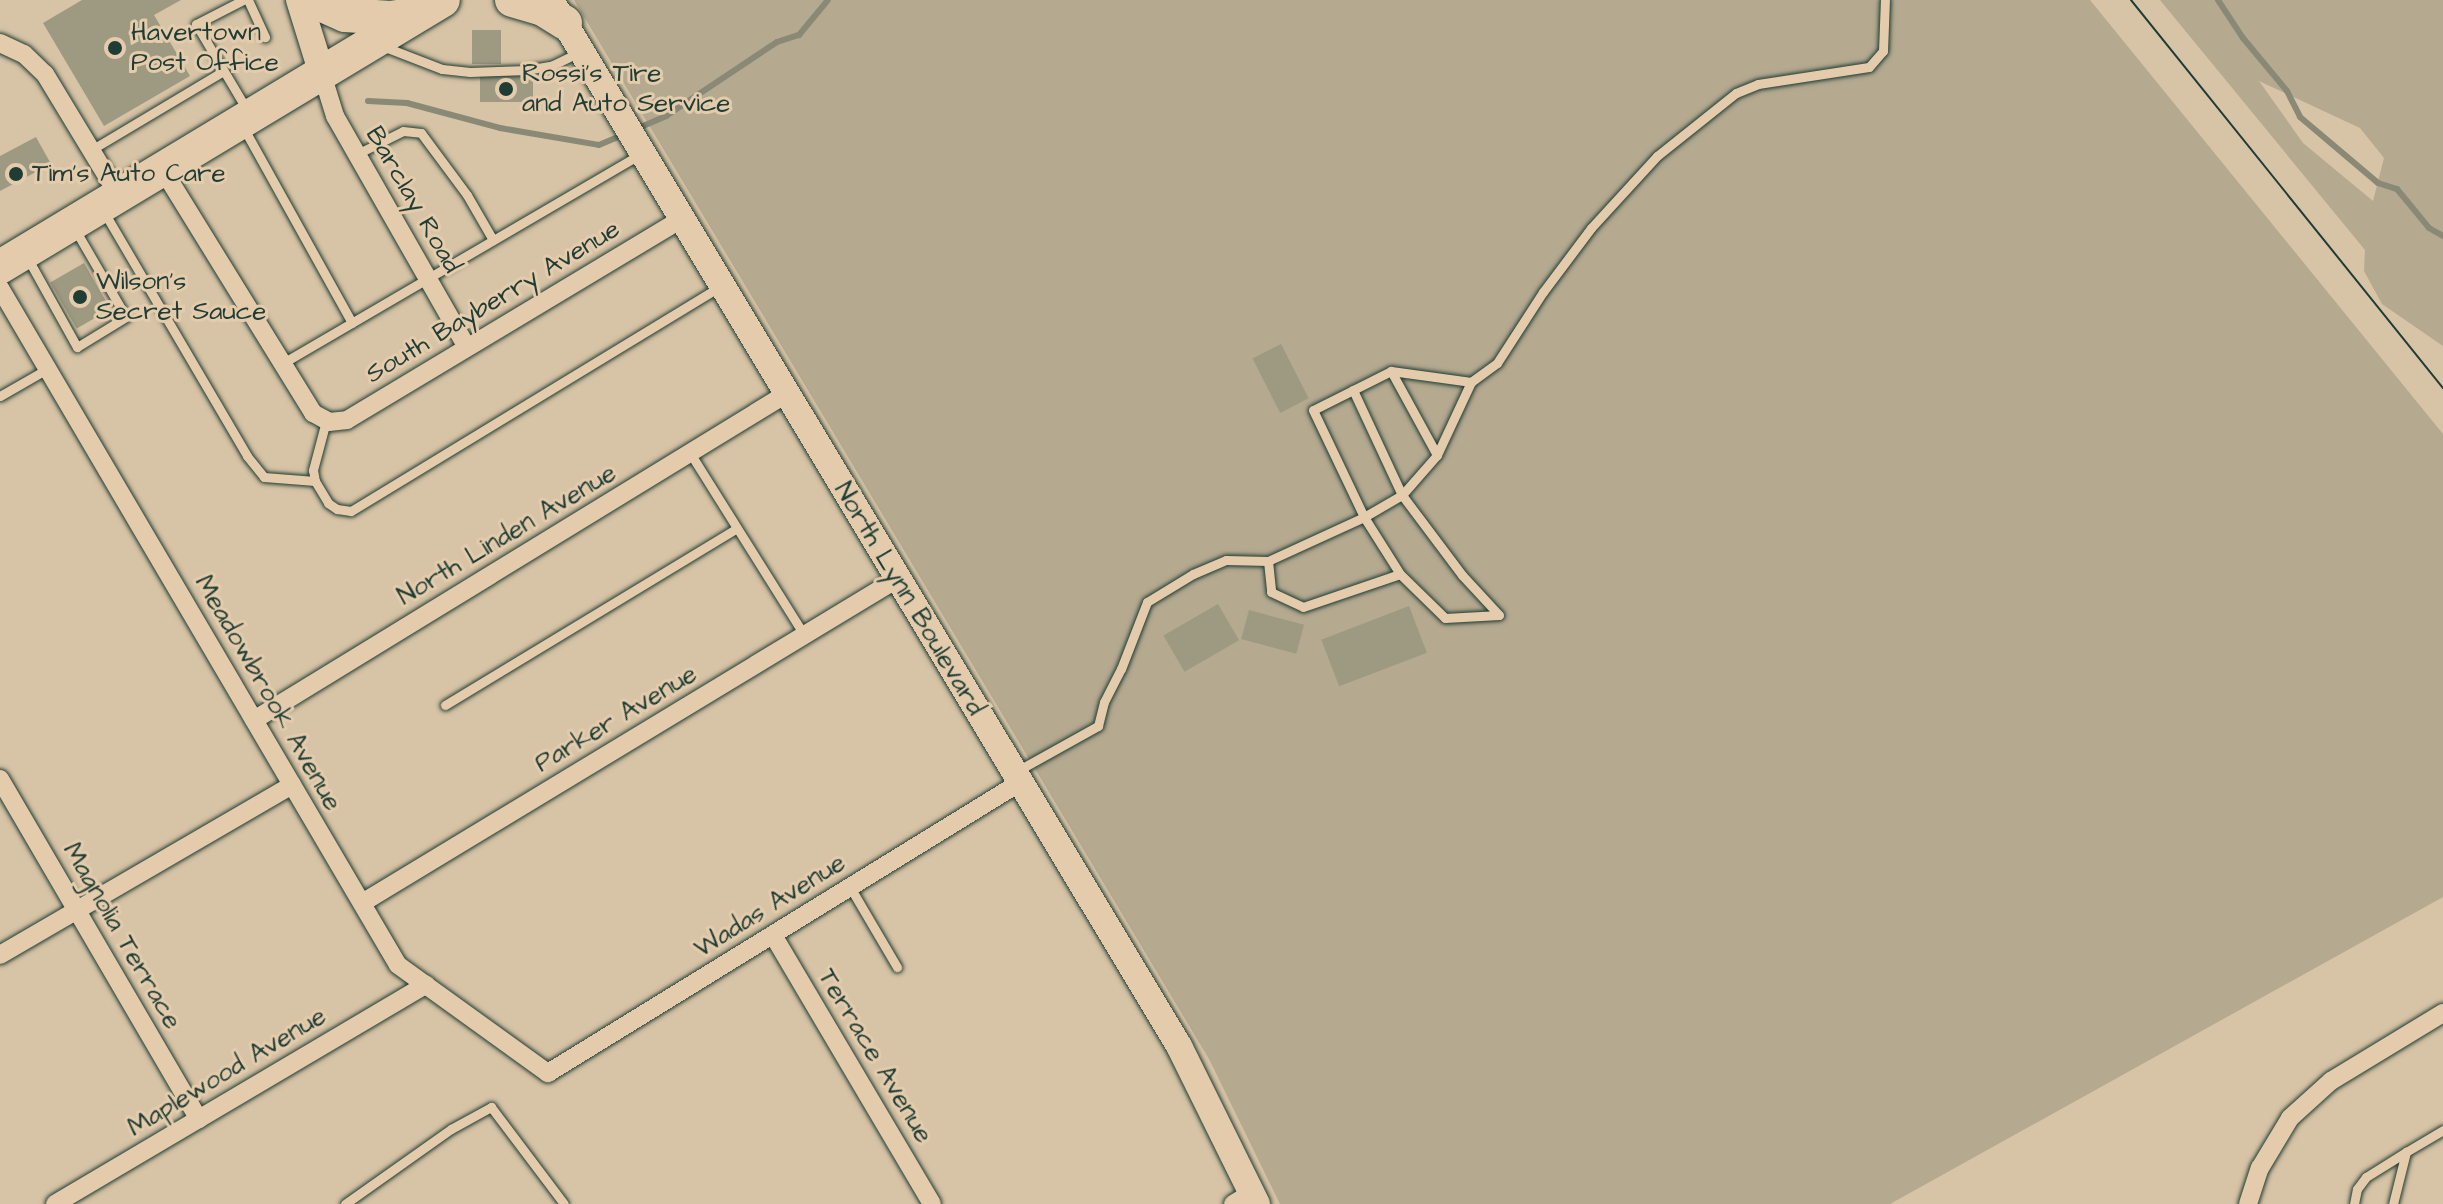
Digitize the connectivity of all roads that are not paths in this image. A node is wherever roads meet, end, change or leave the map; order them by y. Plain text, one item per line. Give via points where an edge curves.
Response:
1 (245, 0) edge
2 (299, 0) edge
3 (311, 0) edge
4 (512, 0) edge
5 (1885, 0) edge
6 (440, 4) edge
7 (566, 25) edge
8 (265, 37) dead end
9 (374, 42) junction
10 (0, 43) edge
11 (222, 72) junction
12 (322, 74) junction
13 (246, 120) junction
14 (633, 138) junction
15 (91, 150) junction
16 (357, 154) junction
17 (163, 170) junction
18 (110, 202) junction
19 (681, 219) junction
20 (72, 225) junction
21 (493, 240) junction
22 (12, 260) edge
23 (428, 278) junction
24 (721, 286) junction
25 (0, 288) edge
26 (352, 323) junction
27 (467, 347) junction
28 (283, 363) junction
29 (47, 369) junction
30 (1391, 371) junction
31 (1471, 382) junction
32 (1353, 390) junction
33 (786, 394) junction
34 (0, 396) edge
35 (327, 422) junction
36 (690, 453) junction
37 (1437, 455) junction
38 (315, 481) junction
39 (1402, 495) junction
40 (1364, 517) junction
41 (737, 528) junction
42 (1268, 561) junction
43 (1400, 574) junction
44 (897, 579) junction
45 (804, 635) junction
46 (445, 705) dead end
47 (254, 720) junction
48 (1016, 778) junction
49 (0, 779) edge
50 (292, 785) junction
51 (850, 887) junction
52 (362, 903) junction
53 (77, 909) junction
54 (773, 935) junction
55 (0, 955) edge
56 (897, 967) dead end
57 (426, 985) junction
58 (2443, 1013) edge
59 (548, 1073) joint
60 (199, 1119) junction
61 (2443, 1130) edge
62 (2406, 1152) junction
63 (1247, 1200) edge
64 (55, 1204) edge
65 (345, 1204) edge
66 (564, 1204) edge
67 (932, 1204) edge
68 (2248, 1204) edge
69 (2354, 1204) edge
70 (2393, 1204) edge

1 - 8 lane
1 - 11 lane via 196,24
2 - 12 street
3 - 6 highway via 325,9 366,18
4 - 7 highway via 543,9
5 - 31 lane via 1883,51 1869,67 1758,84 1736,93 1657,156 1591,228 1497,363
6 - 9 highway
7 - 9 lane via 553,65 526,70 442,69
7 - 14 street, North Lynn Boulevard
9 - 12 highway
10 - 15 street via 36,63
11 - 13 lane
11 - 15 lane
12 - 13 highway
12 - 16 street, Barclay Road via 335,116
13 - 17 highway
13 - 26 lane
14 - 19 street, North Lynn Boulevard
14 - 21 lane
15 - 18 street
16 - 21 lane via 403,131 421,133
16 - 23 street, Barclay Road
17 - 18 highway
17 - 28 street
18 - 20 highway
18 - 38 lane via 247,456 264,477
19 - 24 street, North Lynn Boulevard
19 - 27 street, South Bayberry Avenue
20 - 22 highway
20 - 22 lane via 126,317 77,347
21 - 23 lane
23 - 26 lane
23 - 27 street, Barclay Road
24 - 33 street, North Lynn Boulevard
24 - 38 lane via 351,511 328,503
25 - 29 street, Meadowbrook Avenue
26 - 28 lane
27 - 35 street, South Bayberry Avenue via 347,420
28 - 35 street via 313,413
29 - 34 lane
29 - 47 street, Meadowbrook Avenue
30 - 31 lane
30 - 32 lane
30 - 37 lane
31 - 37 lane
32 - 39 lane
32 - 40 lane via 1313,410
33 - 36 street, North Linden Avenue
33 - 44 street, North Lynn Boulevard
35 - 38 lane via 313,470
36 - 41 lane
36 - 47 street, North Linden Avenue
37 - 39 lane
39 - 40 lane
39 - 43 lane via 1499,615 1445,618
40 - 42 lane
40 - 43 lane
41 - 45 lane
41 - 46 lane
42 - 43 lane via 1271,592 1303,607
42 - 48 lane via 1226,560 1147,602 1098,726
44 - 45 street, Parker Avenue
44 - 48 street, North Lynn Boulevard
45 - 52 street, Parker Avenue
47 - 50 street, Meadowbrook Avenue
48 - 51 street, Wadas Avenue
48 - 63 street, North Lynn Boulevard via 1179,1046
49 - 53 street, Magnolia Terrace
50 - 52 street, Meadowbrook Avenue
50 - 53 street
51 - 54 street, Wadas Avenue
51 - 56 lane
52 - 57 street, Meadowbrook Avenue via 398,965
53 - 55 street
53 - 60 street, Magnolia Terrace
54 - 59 street, Wadas Avenue
54 - 67 street, Terrace Avenue
57 - 59 street, Meadowbrook Avenue
57 - 60 street, Maplewood Avenue
58 - 68 street via 2331,1081 2290,1118 2260,1168
60 - 64 street, Maplewood Avenue
61 - 62 lane
62 - 69 lane via 2366,1177
62 - 70 lane
65 - 66 lane via 491,1107

